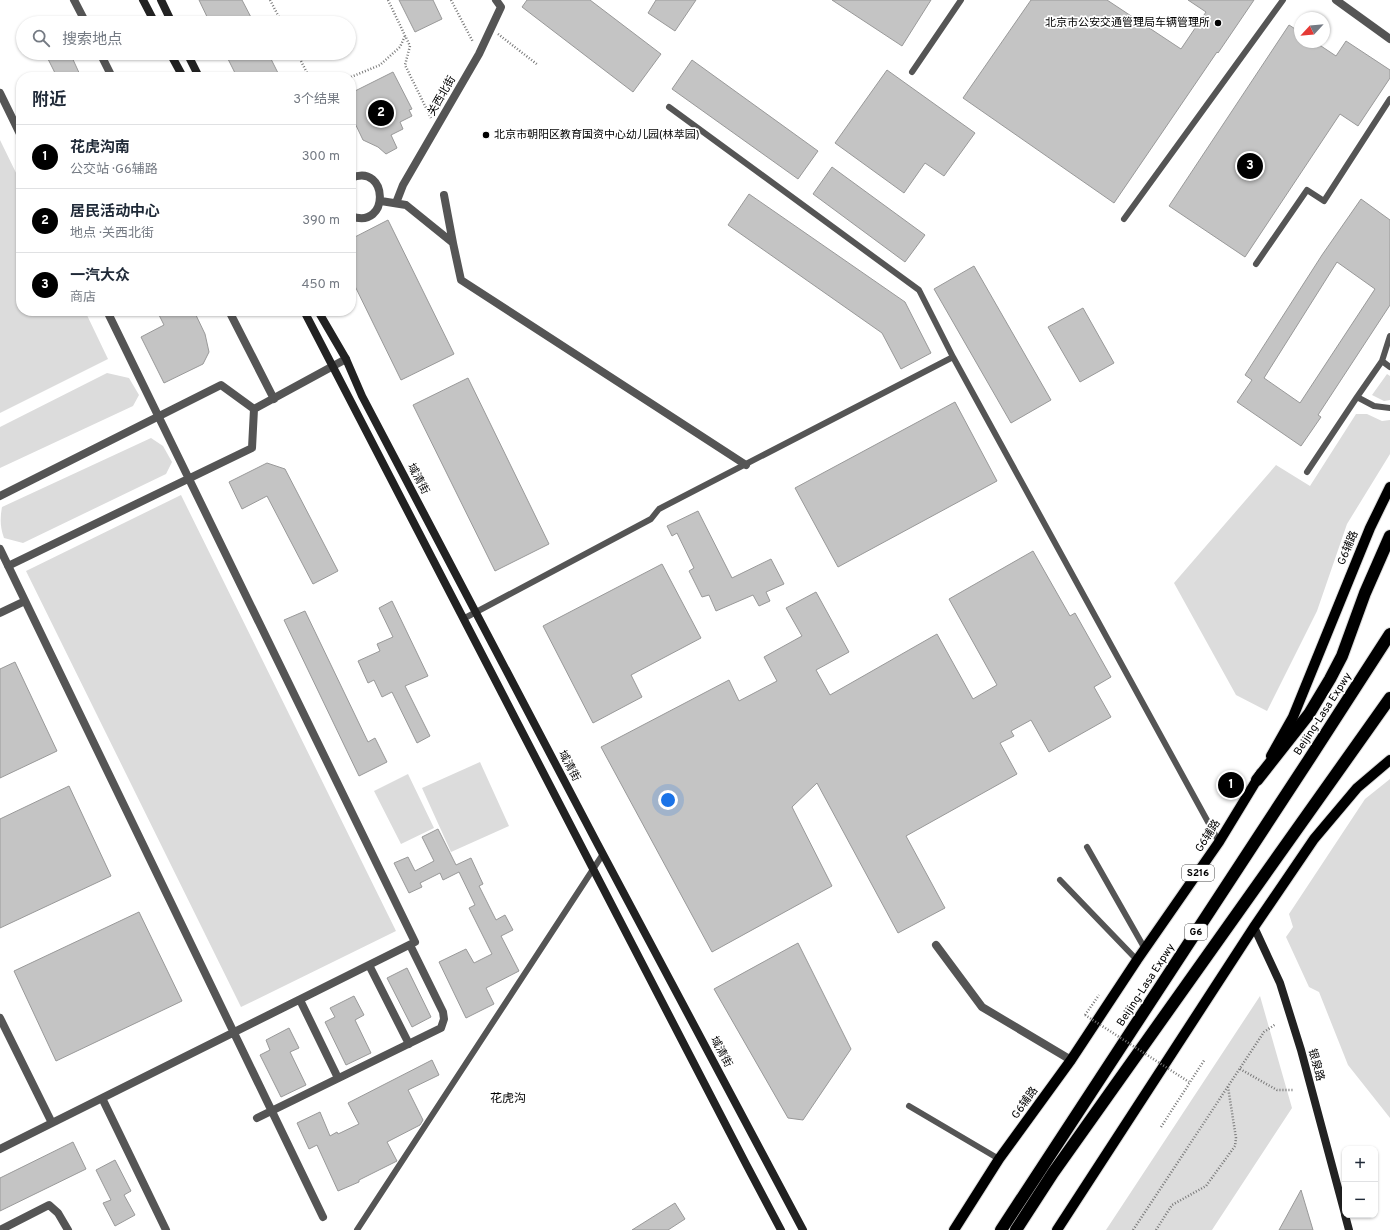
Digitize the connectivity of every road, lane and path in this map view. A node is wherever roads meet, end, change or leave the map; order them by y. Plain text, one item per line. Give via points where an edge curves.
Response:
1 (74, 0) edge
2 (143, 0) edge
3 (161, 0) edge
4 (270, 0) edge
5 (388, 0) edge
6 (452, 0) edge
7 (496, 0) edge
8 (961, 0) edge
9 (1283, 0) edge
10 (1336, 0) edge
11 (82, 16) edge
12 (151, 16) edge
13 (169, 16) edge
14 (278, 16) edge
15 (491, 29) junction
16 (405, 36) junction
17 (1390, 39) edge
18 (479, 54) junction
19 (104, 60) edge
20 (174, 60) edge
21 (190, 60) edge
22 (300, 60) edge
23 (538, 65) dead end
24 (110, 72) edge
25 (180, 72) edge
26 (196, 72) edge
27 (306, 72) edge
28 (912, 72) dead end
29 (356, 76) edge
30 (0, 93) edge
31 (1390, 99) edge
32 (669, 108) dead end
33 (16, 126) edge
34 (437, 128) junction
35 (356, 177) edge
36 (444, 195) dead end
37 (381, 201) junction
38 (396, 203) junction
39 (356, 217) edge
40 (1124, 219) dead end
41 (453, 243) junction
42 (1256, 264) dead end
43 (108, 316) edge
44 (232, 316) edge
45 (307, 316) edge
46 (321, 316) edge
47 (1390, 336) edge
48 (953, 358) junction
49 (346, 359) junction
50 (1382, 361) junction
51 (333, 367) junction
52 (1390, 368) edge
53 (1357, 397) junction
54 (274, 399) junction
55 (1390, 408) edge
56 (254, 409) junction
57 (158, 417) junction
58 (746, 465) junction
59 (1307, 472) dead end
60 (188, 479) junction
61 (1390, 487) edge
62 (0, 496) edge
63 (1390, 536) edge
64 (0, 549) edge
65 (8, 566) junction
66 (25, 601) junction
67 (476, 612) junction
68 (0, 613) edge
69 (463, 619) junction
70 (1390, 634) edge
71 (1390, 698) edge
72 (1385, 709) edge
73 (1390, 760) edge
74 (1257, 780) junction
75 (1219, 842) junction
76 (1087, 847) dead end
77 (602, 854) junction
78 (593, 869) junction
79 (1060, 880) dead end
80 (1254, 927) junction
81 (410, 945) junction
82 (936, 945) dead end
83 (1145, 949) junction
84 (1137, 960) junction
85 (369, 965) junction
86 (1098, 995) dead end
87 (300, 1000) junction
88 (0, 1018) edge
89 (1276, 1024) dead end
90 (234, 1033) junction
91 (408, 1044) junction
92 (1204, 1059) dead end
93 (1071, 1060) junction
94 (1240, 1069) junction
95 (338, 1078) junction
96 (1189, 1082) junction
97 (1228, 1087) junction
98 (1294, 1090) dead end
99 (102, 1098) junction
100 (909, 1106) dead end
101 (271, 1111) junction
102 (257, 1118) dead end
103 (52, 1123) junction
104 (1161, 1127) dead end
105 (0, 1149) edge
106 (1000, 1160) junction
107 (1342, 1203) edge
108 (323, 1217) dead end
109 (1346, 1218) edge
110 (0, 1230) edge
111 (68, 1230) edge
112 (166, 1230) edge
113 (358, 1230) edge
114 (782, 1230) edge
115 (804, 1230) edge
116 (954, 1230) edge
117 (1001, 1230) edge
118 (1016, 1230) edge
119 (1057, 1230) edge
120 (1133, 1230) edge
121 (1156, 1230) edge
122 (1349, 1230) edge

1 - 11 street
2 - 12 street
3 - 13 street
4 - 14 path
5 - 16 path
6 - 18 path
7 - 15 street, 关西北街 via 501,7
8 - 28 lane
9 - 40 lane
10 - 17 street
15 - 18 street, 关西北街
15 - 23 path
16 - 29 path via 400,47 380,65
16 - 34 path via 410,46 405,65
18 - 34 street, 关西北街
19 - 24 street
20 - 25 street
21 - 26 street
22 - 27 path
30 - 33 street
31 - 42 lane via 1324,201 1307,190
32 - 48 lane via 919,290
34 - 38 street, 关西北街 via 403,185
35 - 37 street via 362,176 374,182 381,194
36 - 41 street
37 - 38 street
37 - 39 street via 379,207 369,216
38 - 41 street via 406,205
41 - 58 street via 461,280
43 - 57 street
44 - 54 street
45 - 51 street
46 - 49 street, 域清街
47 - 50 lane
48 - 58 lane
48 - 75 lane
49 - 51 street
49 - 67 street, 域清街 via 362,396
50 - 52 lane
50 - 53 lane
51 - 54 street
51 - 69 street
53 - 55 lane via 1374,406
53 - 59 lane
54 - 56 street
56 - 57 street via 221,385
56 - 60 street via 252,448
57 - 60 street
57 - 62 street
58 - 67 lane via 659,509 652,519
60 - 65 street
60 - 81 street via 415,942
61 - 74 main road, G6辅路 / S216 via 1355,563 1293,717
63 - 74 highway via 1330,680 1309,714
64 - 65 street
65 - 66 street
66 - 68 street
66 - 90 street
67 - 69 lane
67 - 77 street, 域清街
69 - 78 street
70 - 117 highway, Beijing-Lasa Expwy / G6
71 - 72 highway, G6
72 - 118 highway, G6 via 1053,1173
73 - 80 main road via 1357,788 1314,839
74 - 75 main road, G6辅路 / S216
75 - 83 main road, G6辅路 / S216
76 - 83 lane
77 - 78 lane
77 - 115 street, 域清街
78 - 113 lane
78 - 114 street
79 - 84 lane
80 - 107 street, 银泉路 via 1280,984 1301,1050
80 - 119 main road
81 - 85 street
81 - 91 street via 443,1012 444,1019 441,1028
82 - 93 street via 982,1007
83 - 84 main road, G6辅路 / S216
84 - 93 main road, G6辅路 / S216
85 - 87 street
85 - 91 street
86 - 96 path, bridge via 1084,1015
87 - 90 street
87 - 95 street
88 - 103 street
89 - 94 path via 1264,1032
90 - 99 street
90 - 101 street
91 - 95 street
92 - 96 path
93 - 106 main road, G6辅路 / S216
94 - 97 path
94 - 98 path via 1277,1090
95 - 101 street
96 - 104 path
97 - 120 path
97 - 121 path via 1235,1146 1206,1186 1172,1205
99 - 103 street
99 - 112 street
100 - 106 lane
101 - 102 street
101 - 108 street
103 - 105 street
106 - 116 main road, G6辅路 / S216
109 - 122 street, 银泉路
110 - 111 street via 50,1205

